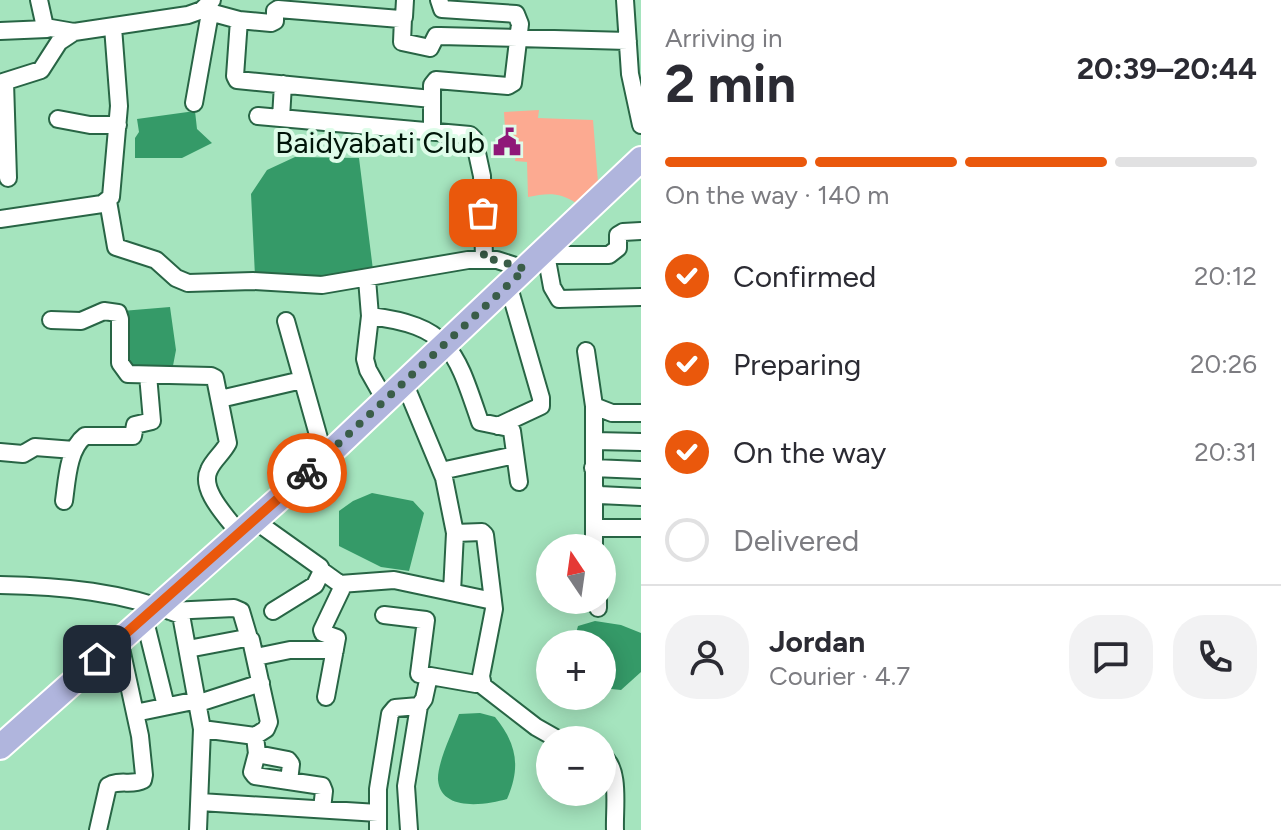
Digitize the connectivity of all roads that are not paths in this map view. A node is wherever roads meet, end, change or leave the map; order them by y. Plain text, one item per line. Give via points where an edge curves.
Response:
1 (39, 0) edge
2 (405, 0) edge
3 (439, 0) edge
4 (625, 0) edge
5 (208, 8) edge
6 (372, 8) edge
7 (403, 18) junction
8 (239, 20) junction
9 (113, 27) junction
10 (47, 29) junction
11 (0, 31) edge
12 (74, 32) junction
13 (519, 39) junction
14 (628, 41) junction
15 (3, 82) edge
16 (283, 84) junction
17 (432, 99) junction
18 (194, 103) dead end
19 (258, 116) dead end
20 (281, 118) junction
21 (58, 119) dead end
22 (118, 125) junction
23 (641, 125) edge
24 (432, 132) junction
25 (641, 159) edge
26 (8, 178) dead end
27 (108, 201) junction
28 (0, 219) edge
29 (641, 231) edge
30 (546, 252) junction
31 (484, 259) junction
32 (516, 276) junction
33 (367, 279) junction
34 (641, 297) edge
35 (370, 316) junction
36 (51, 320) dead end
37 (286, 321) dead end
38 (446, 343) junction
39 (586, 351) dead end
40 (148, 375) junction
41 (302, 380) junction
42 (404, 382) junction
43 (220, 399) junction
44 (385, 400) junction
45 (594, 406) junction
46 (641, 413) edge
47 (497, 426) junction
48 (594, 441) junction
49 (641, 442) edge
50 (74, 450) junction
51 (0, 452) edge
52 (515, 455) junction
53 (324, 456) junction
54 (593, 468) junction
55 (641, 470) edge
56 (441, 471) junction
57 (519, 482) dead end
58 (594, 489) junction
59 (641, 497) edge
60 (64, 501) dead end
61 (246, 526) junction
62 (594, 528) junction
63 (641, 528) edge
64 (455, 533) junction
65 (594, 534) edge
66 (322, 571) junction
67 (340, 584) junction
68 (0, 585) edge
69 (452, 592) junction
70 (493, 601) junction
71 (273, 611) dead end
72 (156, 612) junction
73 (384, 615) dead end
74 (249, 638) junction
75 (119, 639) junction
76 (188, 649) junction
77 (335, 650) junction
78 (256, 657) junction
79 (429, 676) junction
80 (481, 682) junction
81 (261, 683) junction
82 (326, 697) dead end
83 (198, 701) junction
84 (166, 706) junction
85 (419, 706) junction
86 (135, 713) junction
87 (536, 727) edge
88 (202, 729) junction
89 (256, 744) junction
90 (0, 747) edge
91 (200, 802) junction
92 (614, 806) edge
93 (322, 809) junction
94 (378, 813) junction
95 (98, 830) edge
96 (198, 830) edge
97 (378, 830) edge
98 (409, 830) edge
99 (615, 830) edge

1 - 10 street
2 - 7 street
3 - 13 street via 442,9 516,14
4 - 14 street
5 - 8 street
5 - 9 street
5 - 18 street
6 - 7 street
6 - 8 street via 278,9 273,23
7 - 13 street via 402,42 425,49 436,36
8 - 16 street via 235,79
9 - 12 street
9 - 22 street
10 - 11 street
10 - 12 street
12 - 15 street via 59,42 41,70
13 - 14 street
13 - 17 street via 512,85 440,78 432,85
14 - 23 street
15 - 26 street
16 - 17 street
16 - 20 street
17 - 24 street
19 - 20 street
20 - 24 street
21 - 22 street
22 - 27 street
24 - 31 street via 474,139 482,176
25 - 30 main road
27 - 28 street
27 - 33 street via 116,247 156,260 188,283 322,285
29 - 30 street via 618,235 618,248 609,255
30 - 32 main road
30 - 34 street via 559,299
31 - 32 street via 497,260
31 - 33 street
32 - 38 main road
32 - 47 street via 541,406
33 - 35 street
35 - 38 street via 418,326
35 - 44 street via 365,359
36 - 40 street via 81,321 104,311 118,313 122,370
37 - 41 street
38 - 42 main road
38 - 47 street via 459,362 480,422
39 - 45 street
40 - 43 street via 211,376
40 - 50 street via 152,421 135,425 133,436 83,437
41 - 43 street
41 - 53 street
42 - 44 main road
42 - 56 street
43 - 61 street via 228,443 209,469 208,483 215,499
44 - 53 main road
45 - 46 street via 612,413
45 - 48 street
47 - 52 street via 511,429
48 - 49 street
48 - 54 street
50 - 51 street via 35,447 23,454
50 - 60 street
52 - 56 street
52 - 57 street
53 - 61 main road
54 - 55 street
54 - 58 street
56 - 64 street
58 - 59 street via 599,495
58 - 62 street
61 - 66 street
61 - 72 main road
62 - 63 street
62 - 65 street
64 - 69 street
64 - 70 street via 484,533
66 - 67 street
66 - 71 street via 315,585
67 - 69 street via 394,580
67 - 77 street via 322,630 337,637
68 - 72 street via 60,586
69 - 70 street
70 - 80 street
72 - 74 street via 234,608 241,611
72 - 75 main road
72 - 76 street via 181,615
72 - 84 street
73 - 79 street via 426,620 418,673
74 - 76 street
74 - 78 street
75 - 86 street
75 - 90 main road
76 - 83 street
77 - 78 street
77 - 82 street
78 - 81 street
79 - 80 street
79 - 85 street
80 - 87 street
81 - 83 street
81 - 89 street via 269,722
83 - 84 street
83 - 88 street
84 - 86 street
85 - 94 street via 395,708 390,714
85 - 98 street via 406,786
86 - 95 street via 143,780 108,786
88 - 89 street
88 - 91 street
89 - 93 street via 288,760 289,781 322,786
91 - 93 street
91 - 96 street
92 - 99 street
93 - 94 street
94 - 97 street

